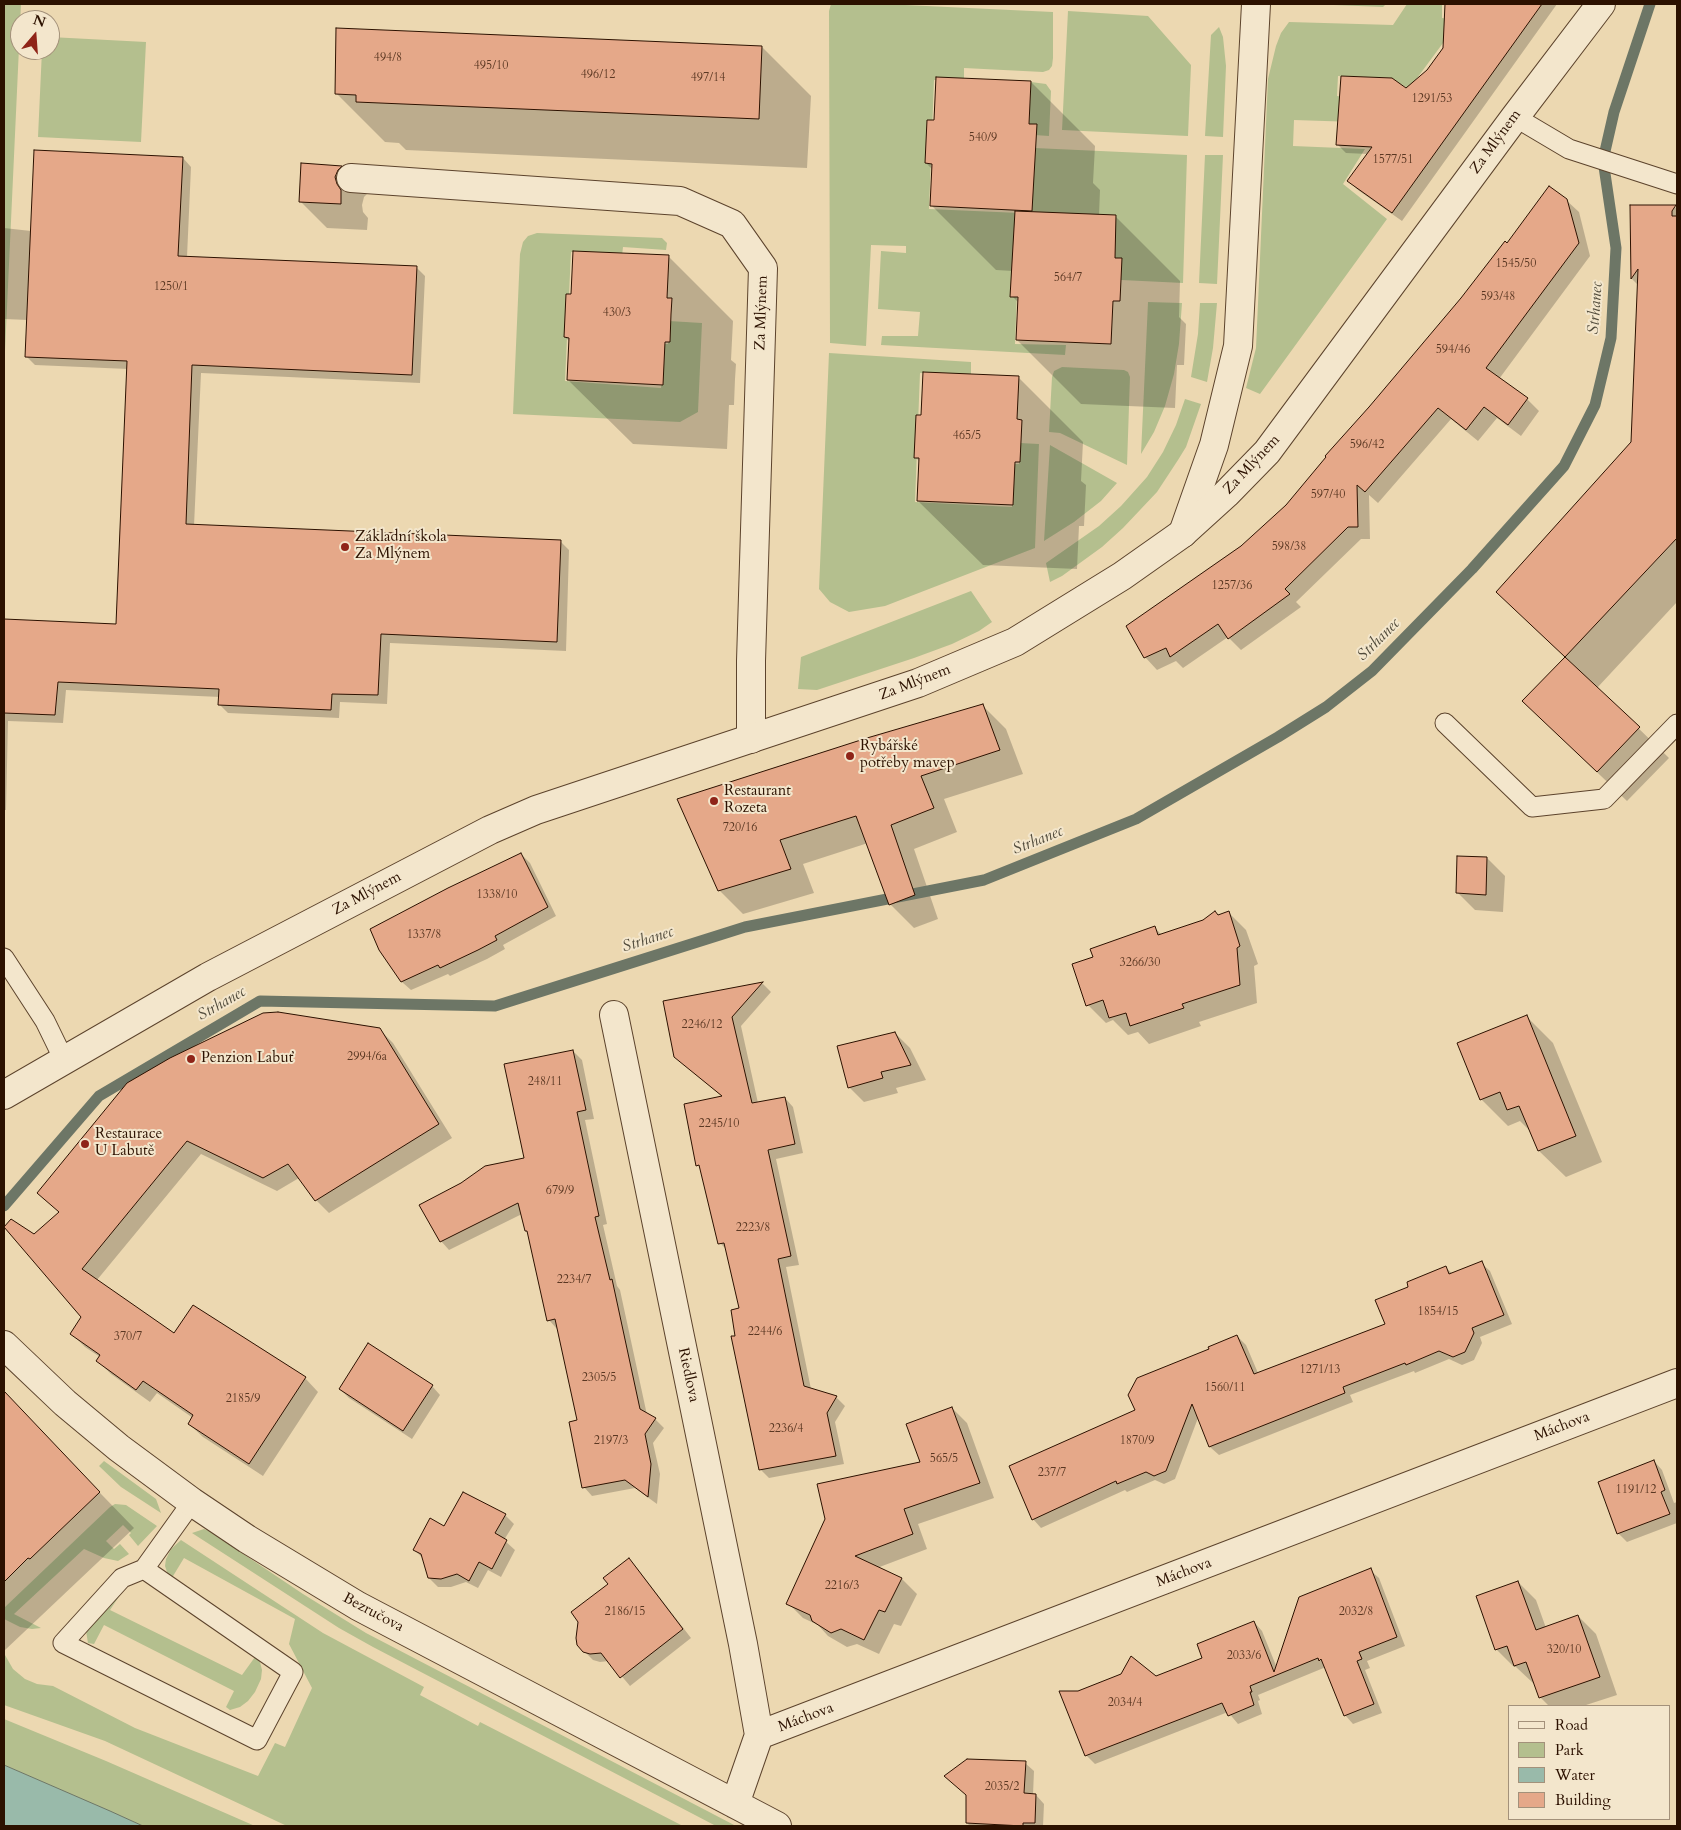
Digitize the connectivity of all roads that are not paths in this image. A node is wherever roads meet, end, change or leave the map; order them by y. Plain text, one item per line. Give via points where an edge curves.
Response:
1 (1256, 4) edge
2 (1602, 4) edge
3 (1515, 117) junction
4 (351, 178) dead end
5 (1677, 184) edge
6 (1183, 533) junction
7 (1445, 723) dead end
8 (1677, 724) edge
9 (751, 739) junction
10 (4, 958) edge
11 (614, 1015) dead end
12 (64, 1060) junction
13 (4, 1095) edge
14 (4, 1345) edge
15 (1677, 1383) edge
16 (192, 1502) junction
17 (144, 1570) junction
18 (759, 1735) junction
19 (735, 1804) junction
20 (777, 1826) edge

1 - 6 street via 1238,346 1214,444
2 - 3 street, Za Mlýnem
3 - 5 lane via 1569,149
3 - 6 street, Za Mlýnem via 1267,452
4 - 9 street, Za Mlýnem via 680,201 732,224 764,268
6 - 9 street, Za Mlýnem via 1122,576 1015,642 918,684
7 - 8 lane via 1532,807 1604,799
9 - 12 street, Za Mlýnem via 536,810 490,830 208,977
10 - 12 lane via 45,1021
11 - 18 street, Riedlova
12 - 13 street, Za Mlýnem
14 - 16 street, Bezručova via 65,1403
15 - 18 street, Máchova
16 - 17 lane
16 - 19 street, Bezručova via 358,1606
17 - 17 lane via 122,1578 63,1643 257,1740 293,1672
18 - 19 street, Máchova
19 - 20 street, Bezručova

